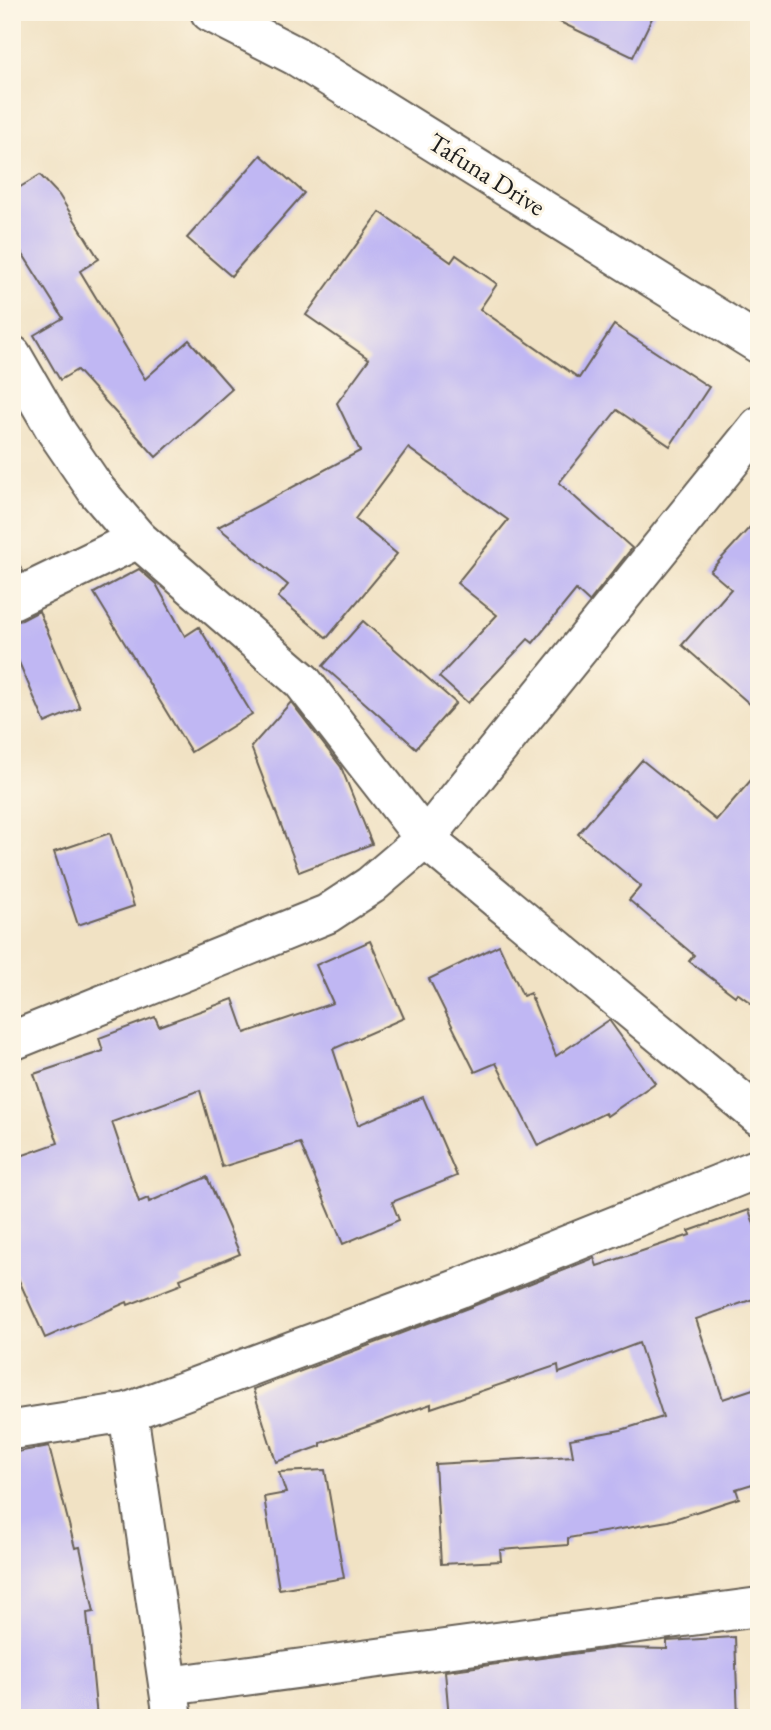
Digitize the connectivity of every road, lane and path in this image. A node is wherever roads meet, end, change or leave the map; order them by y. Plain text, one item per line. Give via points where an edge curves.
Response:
1 (210, 12) edge
2 (759, 344) edge
3 (12, 355) edge
4 (759, 426) edge
5 (138, 539) junction
6 (12, 600) edge
7 (425, 838) junction
8 (12, 1041) edge
9 (759, 1116) edge
10 (759, 1168) edge
11 (128, 1412) junction
12 (12, 1430) edge
13 (759, 1607) edge
14 (171, 1702) edge

1 - 2 street, Tafuna Drive via 296,56
3 - 5 street via 97,491
4 - 7 street
5 - 6 street
5 - 7 street via 302,681
7 - 8 street via 371,885 327,914
7 - 9 street
10 - 11 street
11 - 12 street
11 - 14 street
13 - 14 street

